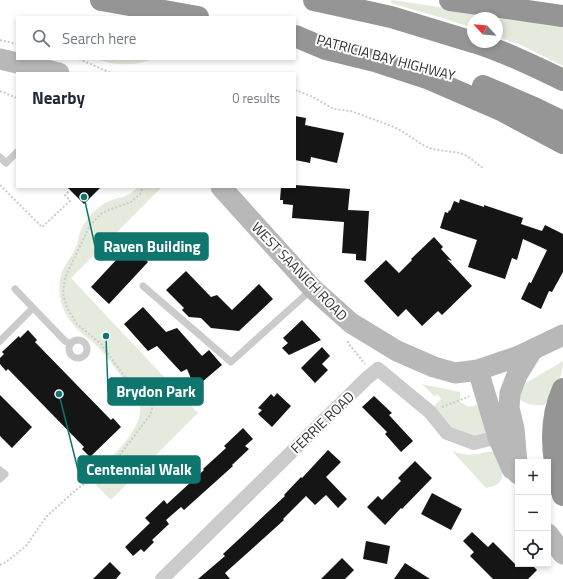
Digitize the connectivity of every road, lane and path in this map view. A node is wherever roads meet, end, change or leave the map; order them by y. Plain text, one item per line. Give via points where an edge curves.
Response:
1 (100, 0) edge
2 (314, 0) edge
3 (450, 0) edge
4 (192, 16) edge
5 (563, 16) edge
6 (296, 35) edge
7 (296, 35) edge
8 (0, 40) edge
9 (467, 40) edge
10 (16, 44) edge
11 (491, 48) edge
12 (0, 59) edge
13 (81, 60) edge
14 (55, 72) edge
15 (108, 72) edge
16 (563, 80) edge
17 (296, 90) edge
18 (0, 92) edge
19 (16, 98) edge
20 (563, 122) edge
21 (563, 143) edge
22 (16, 153) edge
23 (0, 157) edge
24 (483, 168) dead end
25 (0, 185) edge
26 (143, 188) edge
27 (222, 188) edge
28 (70, 190) dead end
29 (143, 286) dead end
30 (15, 289) dead end
31 (313, 289) junction
32 (33, 308) junction
33 (350, 324) junction
34 (563, 335) edge
35 (0, 341) edge
36 (71, 344) dead end
37 (533, 349) junction
38 (378, 369) junction
39 (478, 370) junction
40 (563, 389) edge
41 (430, 412) junction
42 (498, 437) junction
43 (517, 459) edge
44 (0, 470) edge
45 (515, 474) edge
46 (0, 479) edge
47 (563, 495) edge
48 (551, 538) edge
49 (563, 554) edge
50 (0, 565) edge
51 (162, 579) edge

1 - 4 highway
2 - 9 highway via 391,16
3 - 5 highway
6 - 20 highway, PATRICIA BAY HIGHWAY via 380,53 434,68 490,88
7 - 21 highway via 326,49 427,78 503,111
8 - 10 path
11 - 16 highway
12 - 14 main road
13 - 15 path
17 - 24 path via 334,109 351,111 394,127 432,149 460,153
18 - 19 path
22 - 23 lane via 6,163
25 - 28 path via 42,227 70,200 65,195
26 - 50 path via 131,202 102,213 90,225 65,278 63,293 67,308 77,324 101,344 130,384 152,403 150,415 119,456 101,474 78,488 46,517 26,546
27 - 31 main road, WEST SAANICH ROAD
29 - 31 lane via 231,362
30 - 32 lane
31 - 33 main road, WEST SAANICH ROAD
32 - 35 lane
32 - 36 lane
33 - 38 path via 348,343 366,366
33 - 39 main road, WEST SAANICH ROAD via 434,367 455,373
34 - 37 main road, WEST SAANICH ROAD
37 - 39 main road, WEST SAANICH ROAD
37 - 43 main road via 510,391 509,408
38 - 41 street
38 - 51 street, FERRIE ROAD
39 - 41 path via 468,397
39 - 42 main road
40 - 47 highway via 556,410 553,451
41 - 42 street via 447,433 474,443
42 - 45 main road
44 - 46 lane via 5,474
48 - 49 main road

